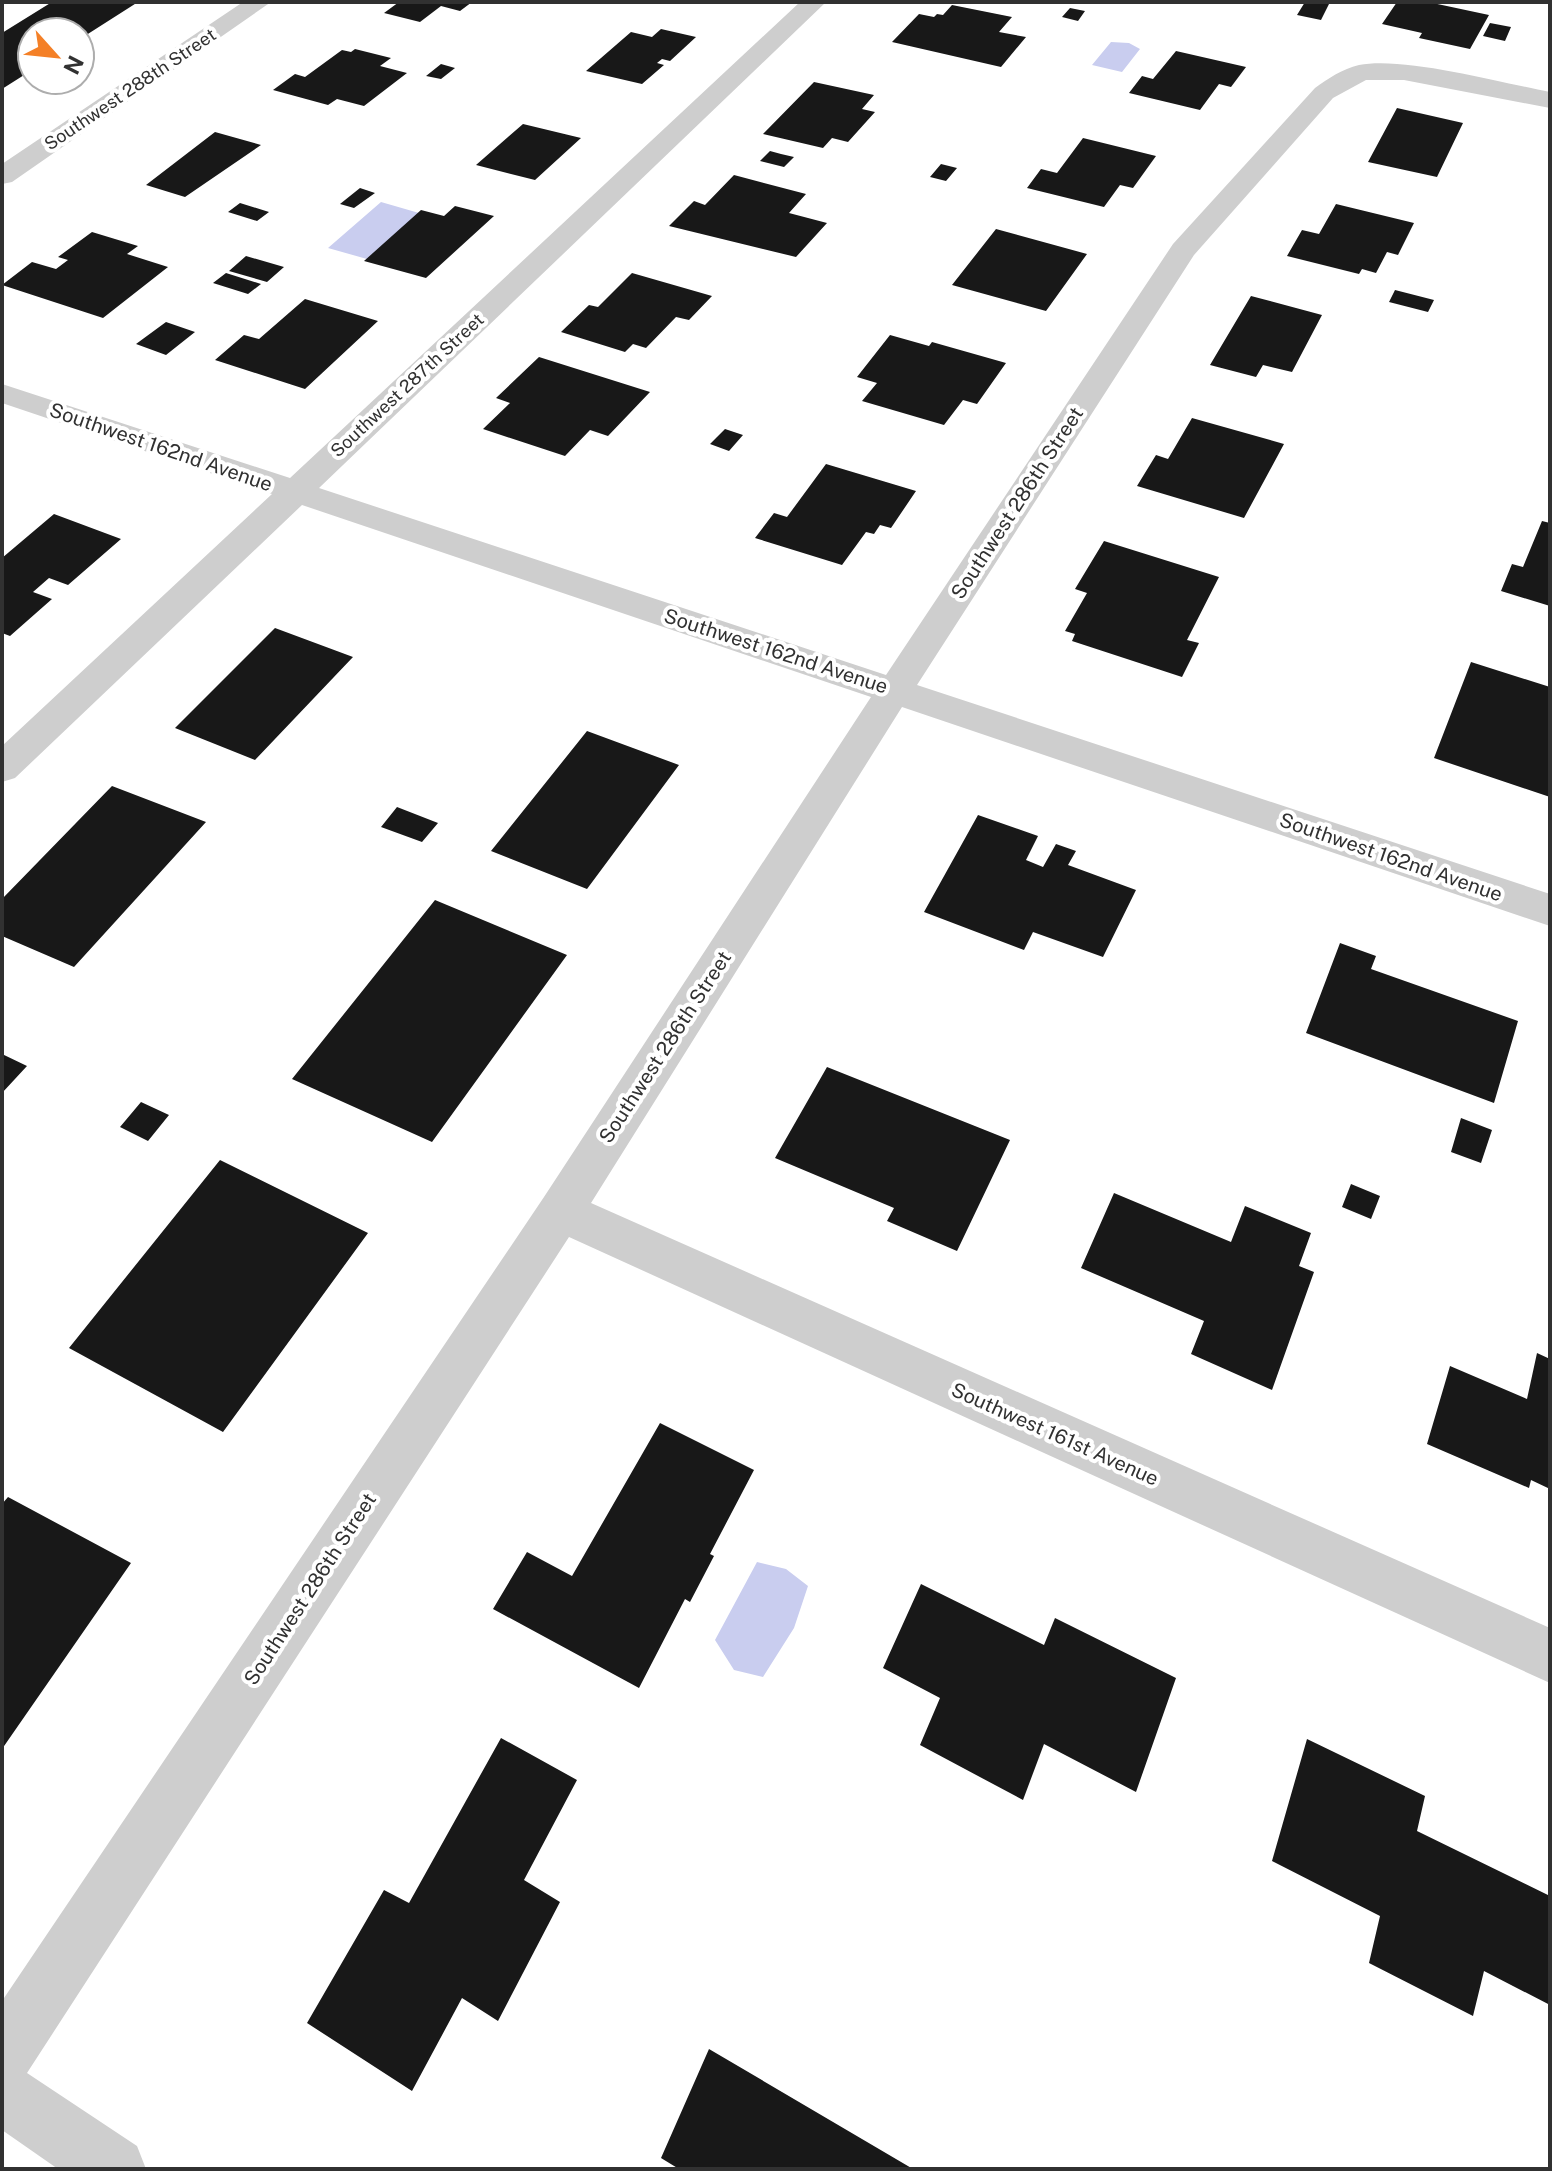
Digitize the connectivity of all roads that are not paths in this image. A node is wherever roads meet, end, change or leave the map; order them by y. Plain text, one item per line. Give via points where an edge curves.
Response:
1 (259, 2) edge
2 (813, 3) edge
3 (1550, 100) edge
4 (2, 176) edge
5 (2, 393) edge
6 (295, 492) junction
7 (894, 691) junction
8 (2, 768) edge
9 (1550, 910) edge
10 (560, 1211) junction
11 (1550, 1656) edge
12 (2, 2055) edge
13 (2, 2093) edge
14 (114, 2169) edge

1 - 4 street, Southwest 288th Street
2 - 6 street, Southwest 287th Street
3 - 7 street, Southwest 286th Street via 1380,70 1363,72 1324,93 1183,250
5 - 6 street, Southwest 162nd Avenue
6 - 7 street, Southwest 162nd Avenue
6 - 8 street, Southwest 287th Street
7 - 9 street, Southwest 162nd Avenue
7 - 10 street, Southwest 286th Street
10 - 11 street, Southwest 161st Avenue
10 - 12 street, Southwest 286th Street
13 - 14 street

